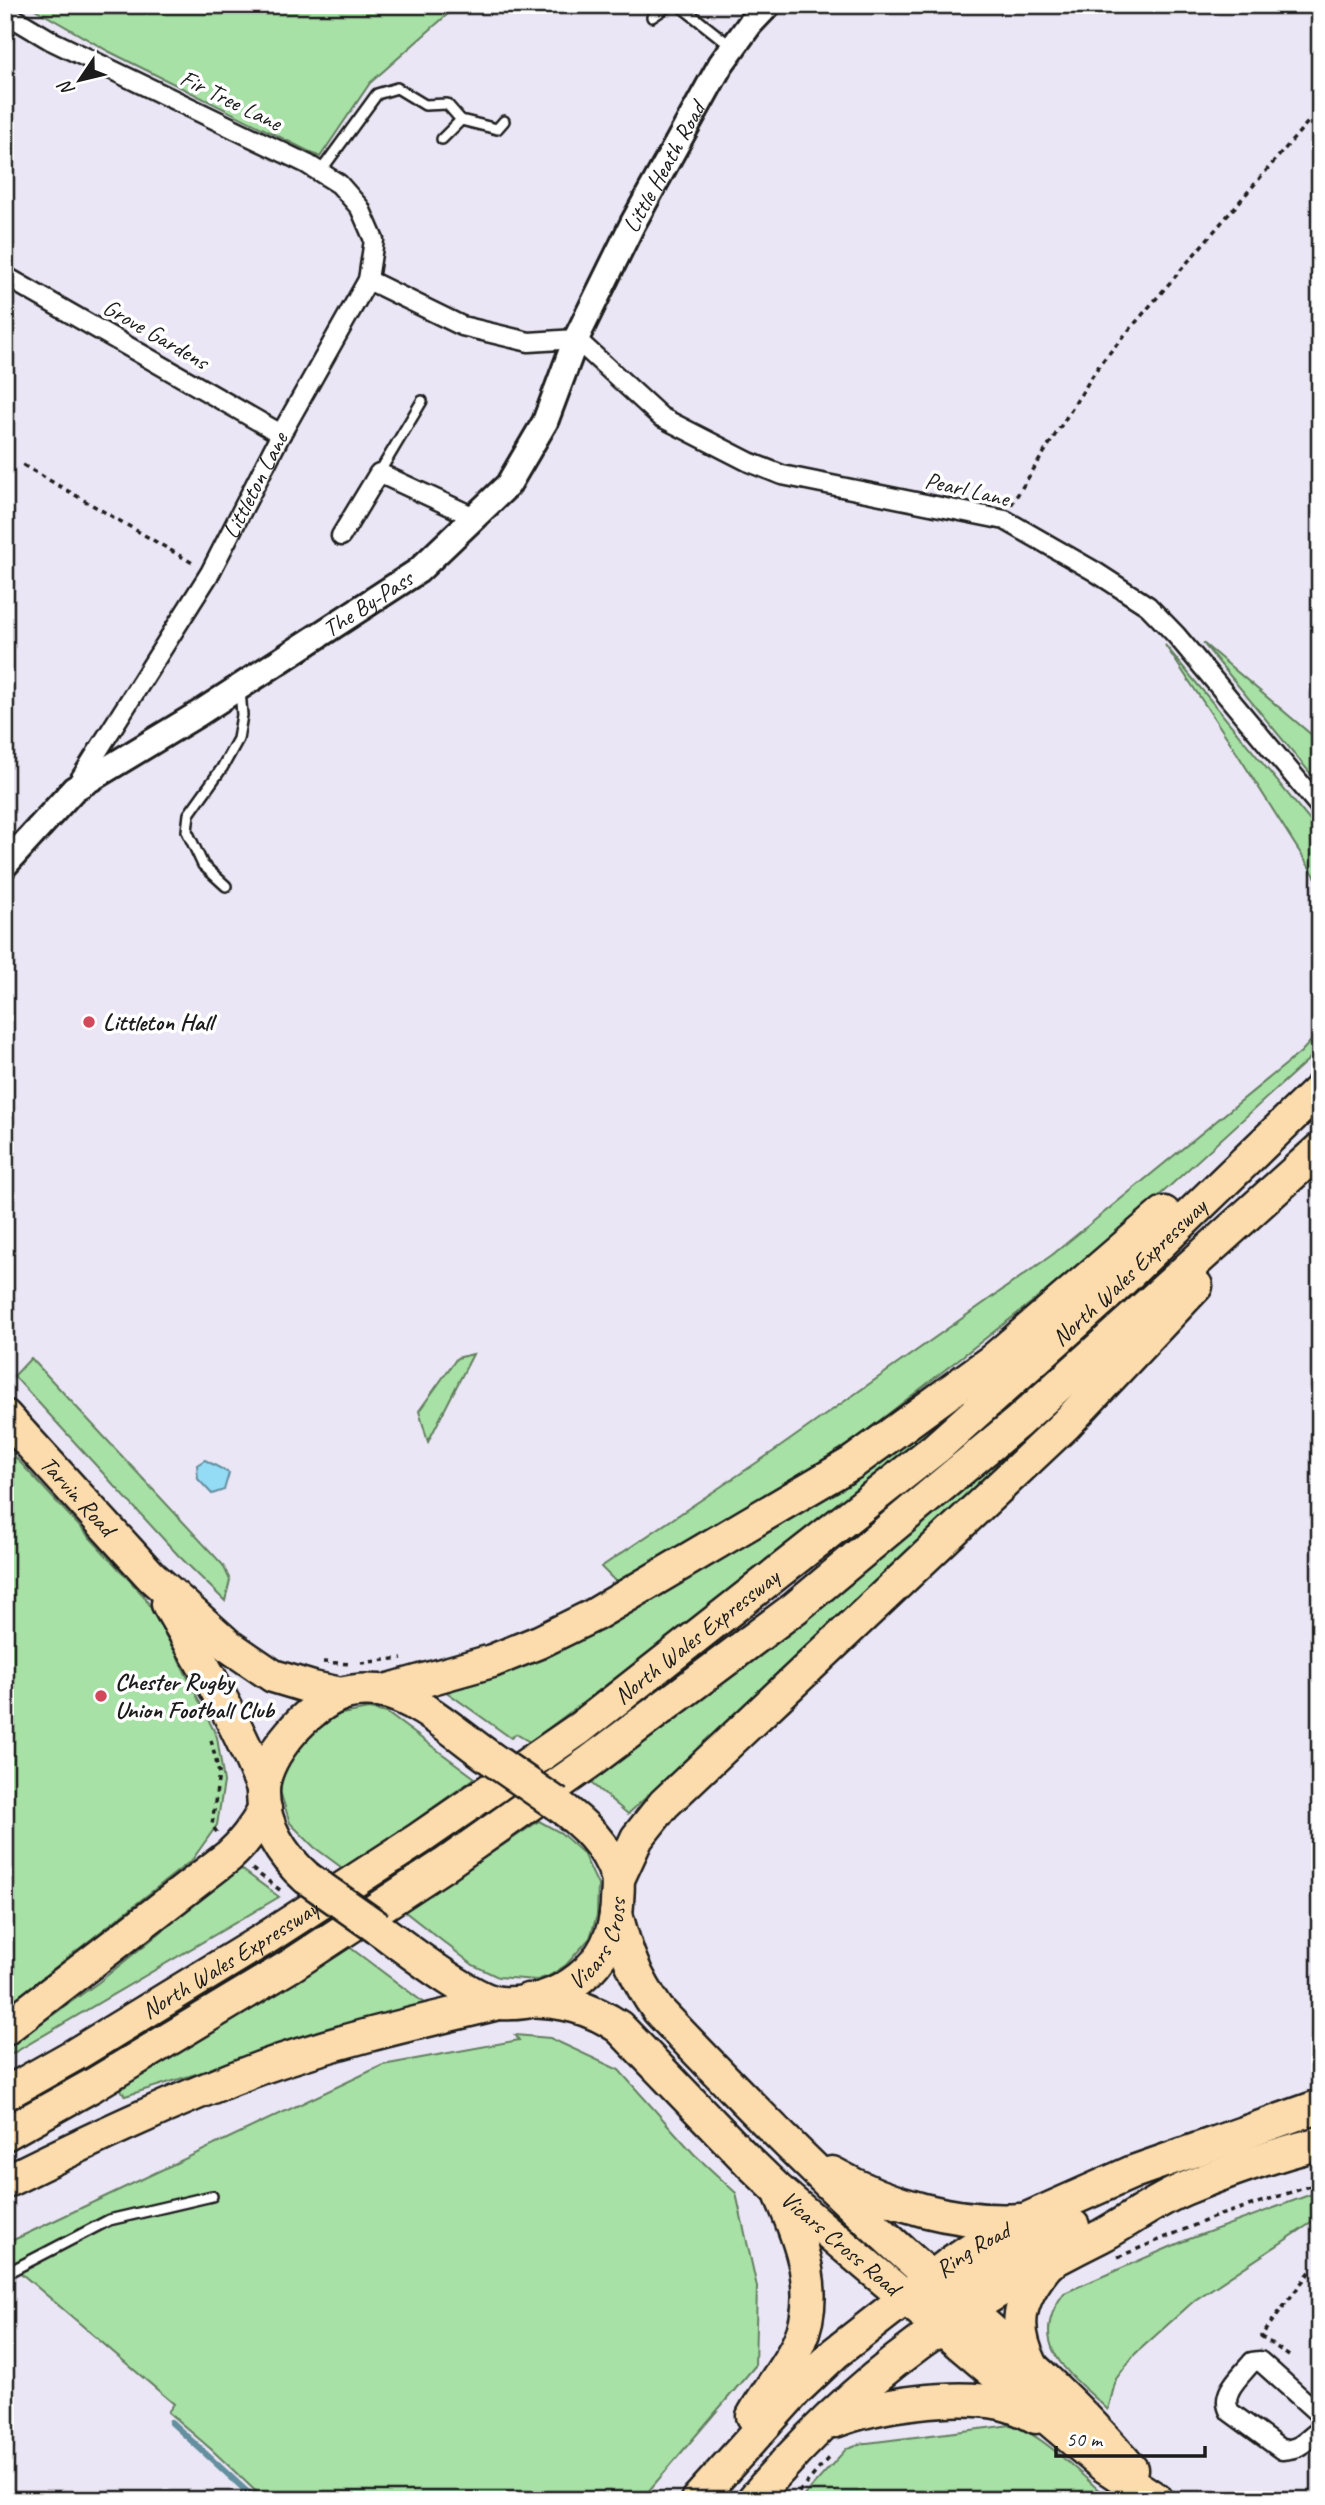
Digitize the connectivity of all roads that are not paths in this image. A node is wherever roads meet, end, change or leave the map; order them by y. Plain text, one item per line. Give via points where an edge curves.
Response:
1 (670, 5) edge
2 (679, 5) edge
3 (768, 5) edge
4 (5, 13) edge
5 (652, 17) dead end
6 (732, 47) junction
7 (461, 120) junction
8 (504, 121) dead end
9 (442, 139) dead end
10 (320, 172) junction
11 (5, 276) edge
12 (368, 280) junction
13 (576, 339) junction
14 (422, 401) dead end
15 (281, 434) junction
16 (379, 473) junction
17 (474, 517) junction
18 (341, 536) dead end
19 (240, 687) junction
20 (74, 789) junction
21 (1320, 807) edge
22 (5, 865) edge
23 (226, 886) dead end
24 (1316, 1093) edge
25 (1318, 1150) edge
26 (5, 1416) edge
27 (151, 1576) junction
28 (382, 1692) junction
29 (341, 1694) junction
30 (264, 1798) junction
31 (618, 1879) junction
32 (616, 1914) junction
33 (514, 2002) junction
34 (5, 2029) edge
35 (5, 2094) edge
36 (1320, 2106) edge
37 (5, 2134) edge
38 (784, 2142) junction
39 (1320, 2143) edge
40 (5, 2182) edge
41 (1182, 2189) junction
42 (778, 2190) junction
43 (212, 2196) dead end
44 (1027, 2219) junction
45 (1050, 2261) junction
46 (5, 2274) edge
47 (938, 2284) junction
48 (968, 2310) junction
49 (925, 2314) junction
50 (1032, 2365) junction
51 (1320, 2416) edge
52 (1063, 2430) junction
53 (1320, 2430) edge
54 (828, 2439) junction
55 (705, 2490) edge
56 (1156, 2499) edge
57 (753, 2500) edge

1 - 5 lane
2 - 6 lane
3 - 6 street, Little Heath Road
4 - 10 street, Fir Tree Lane via 52,41
6 - 13 street, Little Heath Road via 633,223
7 - 8 lane via 497,129
7 - 9 lane
7 - 10 lane via 447,104 425,105 397,88 377,94
10 - 12 street, Fir Tree Lane via 339,184 360,208 374,240
11 - 15 street, Grove Gardens
12 - 13 street via 463,326 528,342
12 - 15 street, Littleton Lane
13 - 17 street, The By-Pass via 545,422 508,485
13 - 21 street, Pearl Lane via 661,417 749,463 782,475 1005,520 1094,571 1148,606 1177,635
14 - 16 lane
15 - 20 street, Littleton Lane via 209,573
16 - 17 street
16 - 18 street
17 - 19 street, The By-Pass via 418,571
19 - 20 street, The By-Pass
19 - 23 lane via 238,739 189,814 187,831 203,865
20 - 22 street, Littleton Lane
24 - 28 highway via 1210,1174 993,1360 852,1462 594,1615 539,1642 492,1661
24 - 35 highway, North Wales Expressway via 1107,1295 936,1448 580,1728 263,1940
25 - 31 highway via 1066,1424 664,1804 637,1838
25 - 37 highway, North Wales Expressway via 1018,1422 773,1625 444,1865 290,1966
26 - 27 highway, Tarvin Road
27 - 29 highway via 250,1663 285,1680
27 - 30 highway via 223,1698
28 - 29 highway, Vicars Cross
28 - 31 highway, Vicars Cross, bridge via 425,1712 587,1827
29 - 30 highway, Vicars Cross via 289,1734 268,1769
30 - 33 highway, bridge via 270,1829 285,1856 307,1878 463,1987 480,1997
30 - 34 highway, Vicars Cross via 242,1844 229,1856
31 - 32 highway, Vicars Cross
32 - 33 highway, Vicars Cross via 607,1945 584,1975 554,1994
32 - 38 highway, Vicars Cross Road via 641,1987
33 - 40 highway, Vicars Cross via 342,2042 266,2066 126,2123
33 - 42 highway, Vicars Cross Road via 575,2005 619,2027
36 - 44 highway, Ring Road via 1133,2172
38 - 44 highway via 847,2182 902,2204 983,2220
38 - 47 highway, Vicars Cross Road
39 - 41 highway, Ring Road
41 - 45 highway, Ring Road
41 - 47 highway via 1087,2219
42 - 49 highway, Vicars Cross Road
42 - 55 highway via 807,2271 805,2325 790,2358
43 - 46 lane via 109,2220
44 - 47 highway, Ring Road via 977,2245
45 - 48 highway, Ring Road
45 - 50 highway via 1034,2280 1022,2309 1020,2336
47 - 48 highway, Vicars Cross Road
47 - 49 highway, Ring Road
48 - 49 highway
48 - 50 highway, Vicars Cross Road
49 - 52 highway, Vicars Cross Road
49 - 54 highway, Ring Road
49 - 55 highway, Ring Road via 835,2353
50 - 56 highway, Vicars Cross Road via 1100,2431
51 - 53 street via 1260,2361 1252,2362 1227,2398 1230,2412 1282,2450 1306,2443
52 - 54 highway via 1021,2409 984,2401 938,2401 872,2409
52 - 56 highway, Vicars Cross Road via 1103,2465
54 - 57 highway, Ring Road via 779,2469

